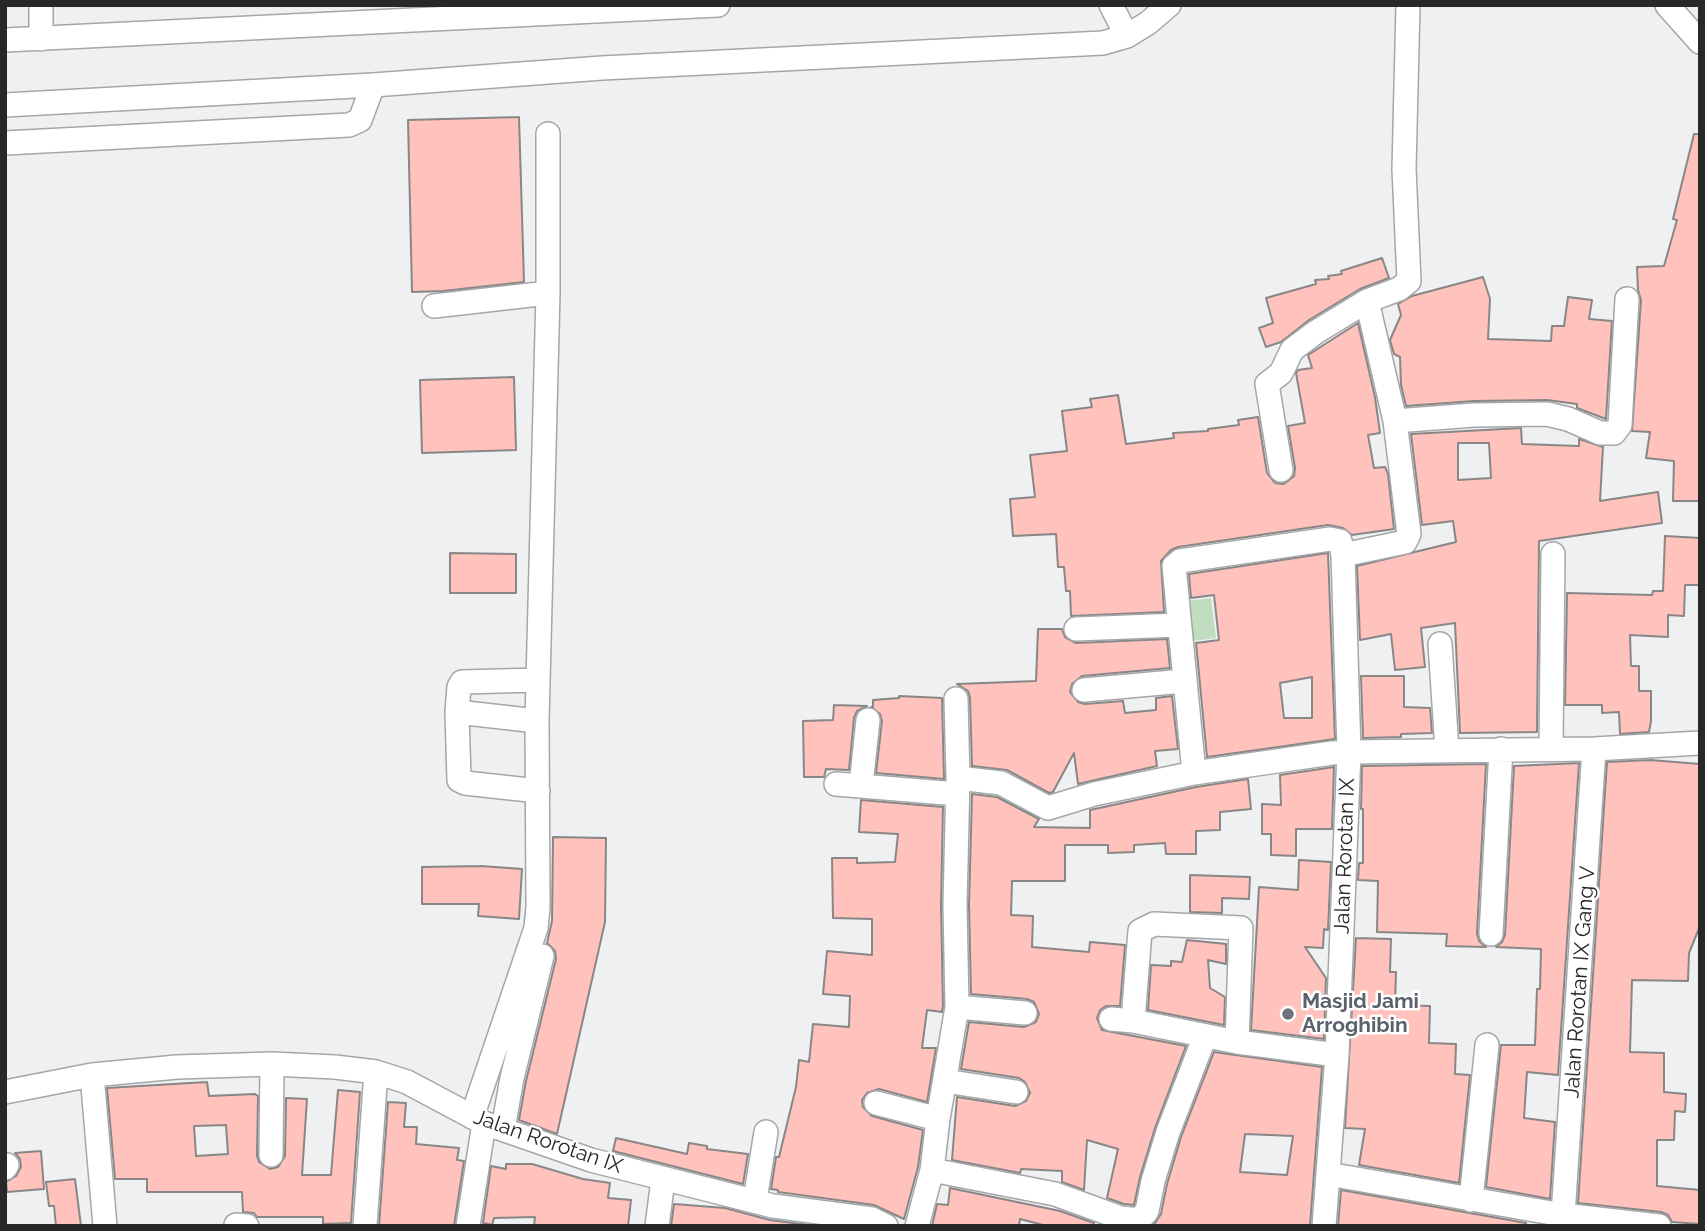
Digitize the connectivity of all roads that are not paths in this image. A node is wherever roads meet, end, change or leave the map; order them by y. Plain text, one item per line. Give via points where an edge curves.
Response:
1 (41, 5) edge
2 (718, 5) edge
3 (1111, 5) edge
4 (1168, 5) edge
5 (1408, 5) edge
6 (1667, 5) edge
7 (1127, 36) junction
8 (41, 39) junction
9 (5, 40) edge
10 (1700, 42) edge
11 (373, 85) junction
12 (64, 102) junction
13 (5, 105) edge
14 (548, 134) dead end
15 (69, 140) junction
16 (5, 143) edge
17 (548, 293) junction
18 (1627, 299) dead end
19 (1367, 301) junction
20 (434, 306) dead end
21 (1395, 421) junction
22 (1281, 470) dead end
23 (1553, 554) dead end
24 (1343, 555) junction
25 (1179, 625) junction
26 (1076, 629) dead end
27 (1440, 644) dead end
28 (537, 680) junction
29 (1184, 681) junction
30 (1084, 690) dead end
31 (956, 699) dead end
32 (457, 712) junction
33 (868, 720) dead end
34 (537, 721) junction
35 (1700, 743) edge
36 (1551, 748) junction
37 (1501, 749) junction
38 (1594, 749) junction
39 (1447, 750) junction
40 (1349, 752) junction
41 (1194, 773) junction
42 (836, 784) dead end
43 (861, 785) junction
44 (958, 786) junction
45 (538, 791) junction
46 (1491, 934) dead end
47 (542, 956) dead end
48 (957, 1007) junction
49 (1025, 1013) dead end
50 (1205, 1036) junction
51 (1237, 1042) junction
52 (1487, 1045) dead end
53 (1337, 1055) junction
54 (272, 1064) junction
55 (376, 1072) junction
56 (92, 1075) junction
57 (945, 1081) junction
58 (5, 1092) edge
59 (1016, 1092) dead end
60 (876, 1103) dead end
61 (938, 1119) junction
62 (486, 1123) junction
63 (766, 1132) dead end
64 (271, 1155) dead end
65 (932, 1170) junction
66 (1328, 1174) junction
67 (663, 1180) junction
68 (1472, 1199) junction
69 (767, 1210) edge
70 (1563, 1215) junction
71 (1121, 1222) edge
72 (1626, 1223) edge
73 (105, 1226) edge
74 (236, 1226) edge
75 (247, 1226) edge
76 (365, 1226) edge
77 (468, 1226) edge
78 (657, 1226) edge
79 (886, 1226) edge
80 (917, 1226) edge
81 (1324, 1226) edge
82 (1658, 1226) edge

1 - 8 street
2 - 8 street
3 - 7 street
4 - 7 street
5 - 19 street via 1404,169 1409,281
6 - 10 street
7 - 11 street via 1103,43 602,68
8 - 9 street
11 - 12 street
11 - 15 street via 360,120 349,125
12 - 13 street
12 - 15 street
14 - 17 street
15 - 16 street
17 - 20 street
17 - 28 street
18 - 21 street via 1620,425 1614,433 1600,433 1547,414
19 - 21 street
19 - 22 street via 1292,350 1281,373 1267,384
21 - 24 street via 1409,534 1405,542
23 - 36 street
24 - 25 street via 1336,539 1180,561 1173,568
24 - 40 street
25 - 26 street
25 - 29 street
27 - 39 street
28 - 32 street via 462,682
28 - 34 street
29 - 30 street
29 - 41 street
31 - 44 street
32 - 34 street
32 - 45 street via 459,780
33 - 43 street
34 - 45 street
35 - 38 street, Jalan Rorotan IX
36 - 37 street, Jalan Rorotan IX
36 - 38 street, Jalan Rorotan IX
37 - 39 street, Jalan Rorotan IX
37 - 46 street
38 - 70 street, Jalan Rorotan IX Gang V
39 - 40 street, Jalan Rorotan IX
40 - 41 street
40 - 53 street, Jalan Rorotan IX
41 - 44 street via 1048,807 1001,783
42 - 43 street
43 - 44 street
44 - 48 street
45 - 62 street via 536,928
47 - 62 street via 509,1092
48 - 49 street
48 - 57 street
50 - 51 street
50 - 51 street via 1122,1020 1140,931 1154,924 1241,928
50 - 71 street via 1168,1132 1147,1211 1139,1220
51 - 53 street
52 - 68 street
53 - 66 street, Jalan Rorotan IX
54 - 55 street, Jalan Rorotan IX
54 - 56 street, Jalan Rorotan IX
54 - 64 street
55 - 62 street, Jalan Rorotan IX via 407,1082
55 - 76 street
56 - 58 street, Jalan Rorotan IX
56 - 73 street
57 - 59 street
57 - 61 street
60 - 61 street
61 - 65 street
62 - 67 street, Jalan Rorotan IX
62 - 77 street
63 - 69 street
65 - 71 street via 1055,1194
65 - 80 street
66 - 68 street
66 - 81 street, Jalan Rorotan IX
67 - 69 street, Jalan Rorotan IX
67 - 78 street
68 - 70 street
69 - 79 street, Jalan Rorotan IX via 859,1217
70 - 72 street
72 - 82 street
74 - 75 street

